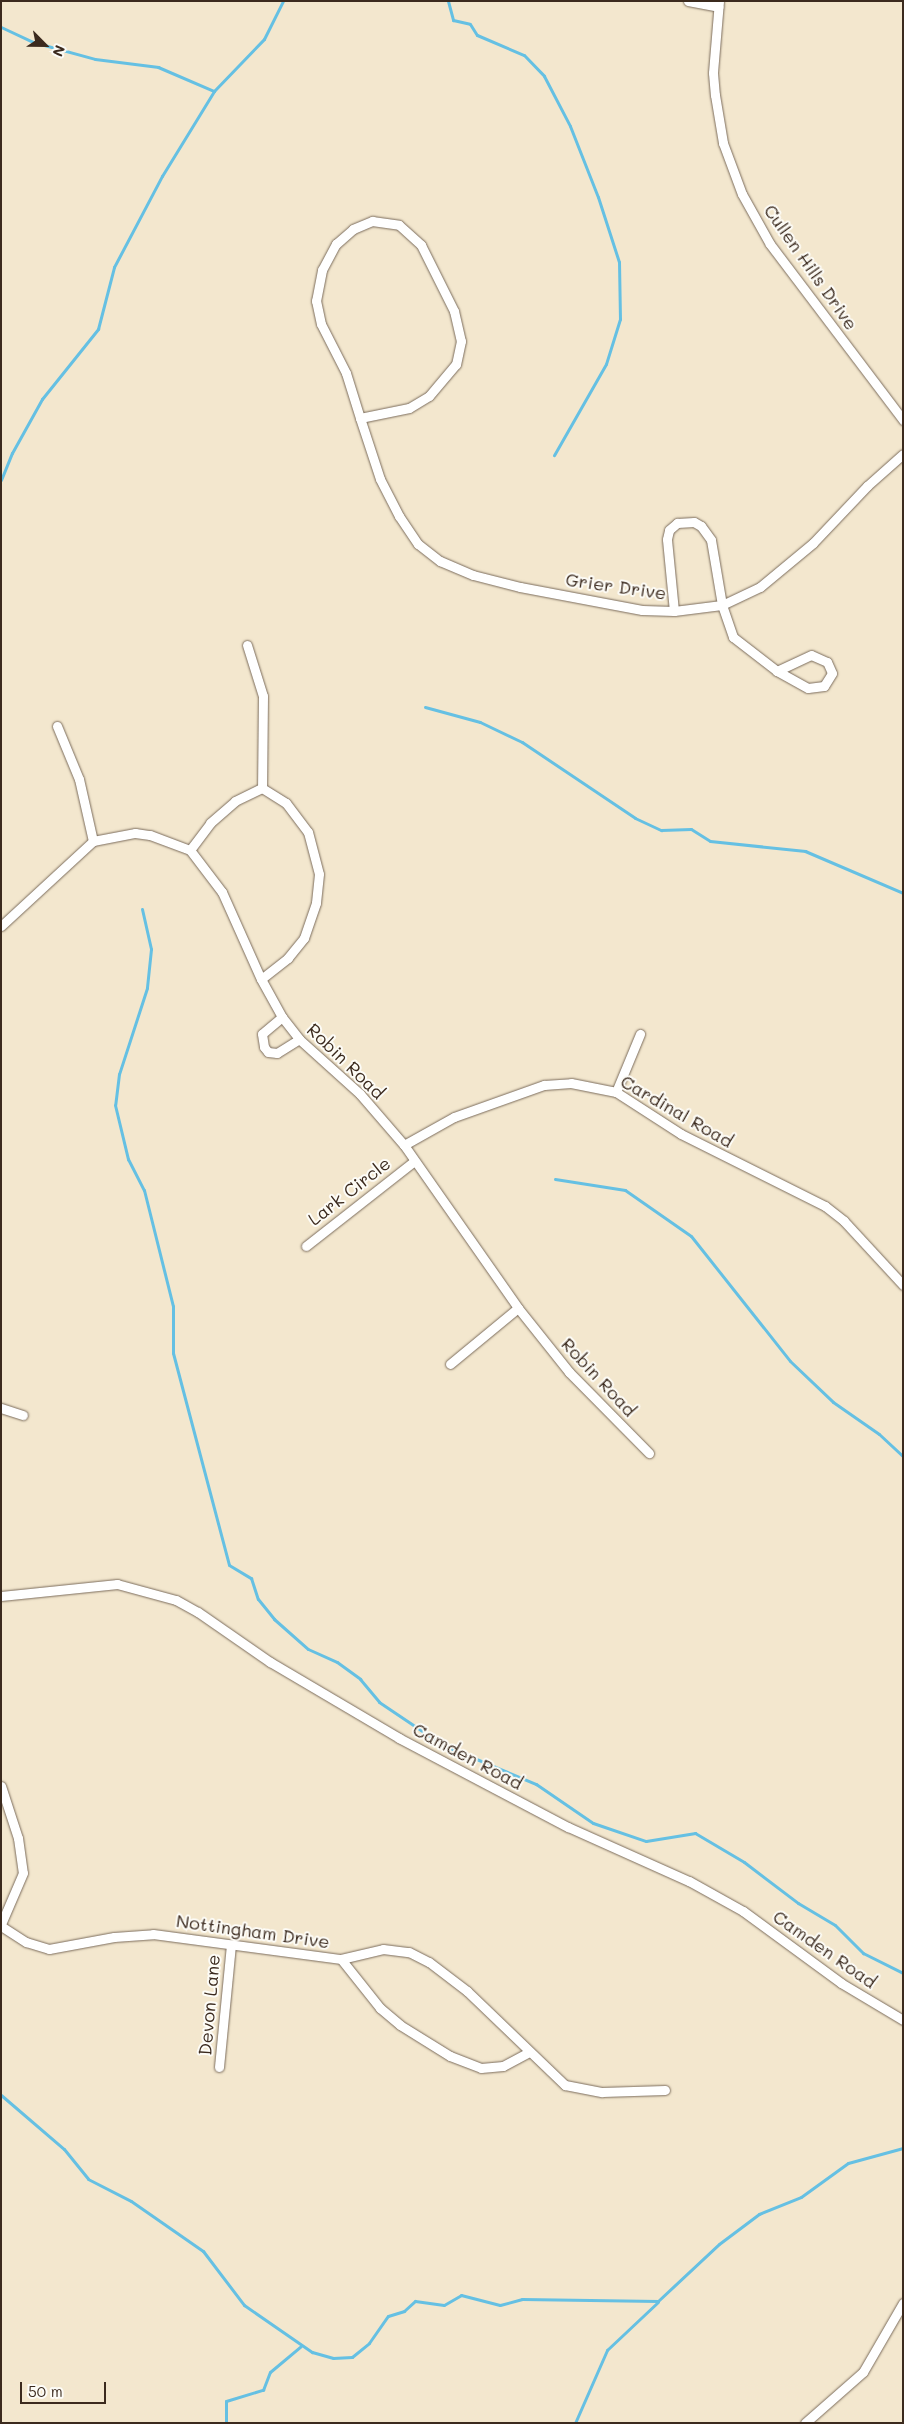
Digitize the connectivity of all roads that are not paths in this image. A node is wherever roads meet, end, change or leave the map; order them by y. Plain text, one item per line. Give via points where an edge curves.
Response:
1 (688, 1) edge
2 (718, 4) edge
3 (360, 418) junction
4 (903, 420) edge
5 (903, 454) edge
6 (722, 605) junction
7 (674, 611) junction
8 (247, 645) dead end
9 (776, 671) junction
10 (57, 726) dead end
11 (262, 788) junction
12 (93, 841) junction
13 (190, 850) junction
14 (1, 926) edge
15 (261, 979) junction
16 (282, 1017) junction
17 (640, 1034) dead end
18 (299, 1039) junction
19 (616, 1092) junction
20 (404, 1145) junction
21 (413, 1162) junction
22 (306, 1246) dead end
23 (903, 1285) edge
24 (518, 1308) junction
25 (450, 1364) dead end
26 (1, 1408) edge
27 (23, 1415) dead end
28 (649, 1453) dead end
29 (1, 1596) edge
30 (1, 1786) edge
31 (1, 1925) edge
32 (231, 1945) junction
33 (341, 1959) junction
34 (903, 2020) edge
35 (527, 2053) junction
36 (219, 2067) dead end
37 (665, 2090) dead end
38 (903, 2303) edge
39 (806, 2423) edge

1 - 2 street
2 - 4 street, Cullen Hills Drive via 713,73 715,95 723,143 742,194 770,244
3 - 3 street, Grier Drive via 346,373 317,312 317,285 328,256 344,236 372,221 390,222 421,245 434,267 458,325 459,352 449,375 429,396 409,408
3 - 7 street, Grier Drive via 380,479 399,516 418,544 440,561 473,575 520,586 642,610
5 - 6 street, Grier Drive via 787,566 760,587
6 - 7 street, Grier Drive
6 - 7 street via 711,540 701,526 686,521 669,530 667,539
6 - 9 street via 733,637
8 - 11 street via 263,696
9 - 9 street via 798,684 817,689 824,686 832,673 827,662 810,655
10 - 12 street via 79,779
11 - 13 street via 229,806 210,823
11 - 15 street via 286,803 308,832 317,860 319,888 304,938 288,958
12 - 13 street via 120,834 142,834
12 - 14 street
13 - 15 street, Robin Road via 222,892
15 - 16 street, Robin Road
16 - 18 street, Robin Road
16 - 18 street via 262,1034 264,1047 268,1052 278,1053
17 - 19 street
18 - 20 street, Robin Road via 360,1094
19 - 20 street, Cardinal Road via 571,1083 544,1085 454,1117
19 - 23 street, Cardinal Road via 681,1134 825,1206 844,1221
20 - 21 street, Robin Road
21 - 22 street, Lark Circle
21 - 24 street, Robin Road
24 - 25 street
24 - 28 street, Robin Road via 569,1372
26 - 27 street
29 - 34 street, Camden Road via 117,1584 176,1600 270,1662 399,1738 568,1827 689,1881 743,1911 841,1983
30 - 31 street via 22,1866
31 - 32 street, Nottingham Drive via 26,1942 49,1949 114,1937 153,1934
32 - 33 street, Nottingham Drive
32 - 36 street, Devon Lane
33 - 35 street, Nottingham Drive via 383,1949 409,1952 429,1962 467,1991
33 - 35 street via 380,2008 400,2025 450,2056 481,2068 503,2066
35 - 37 street, Nottingham Drive via 565,2086 584,2091
38 - 39 street via 863,2372

